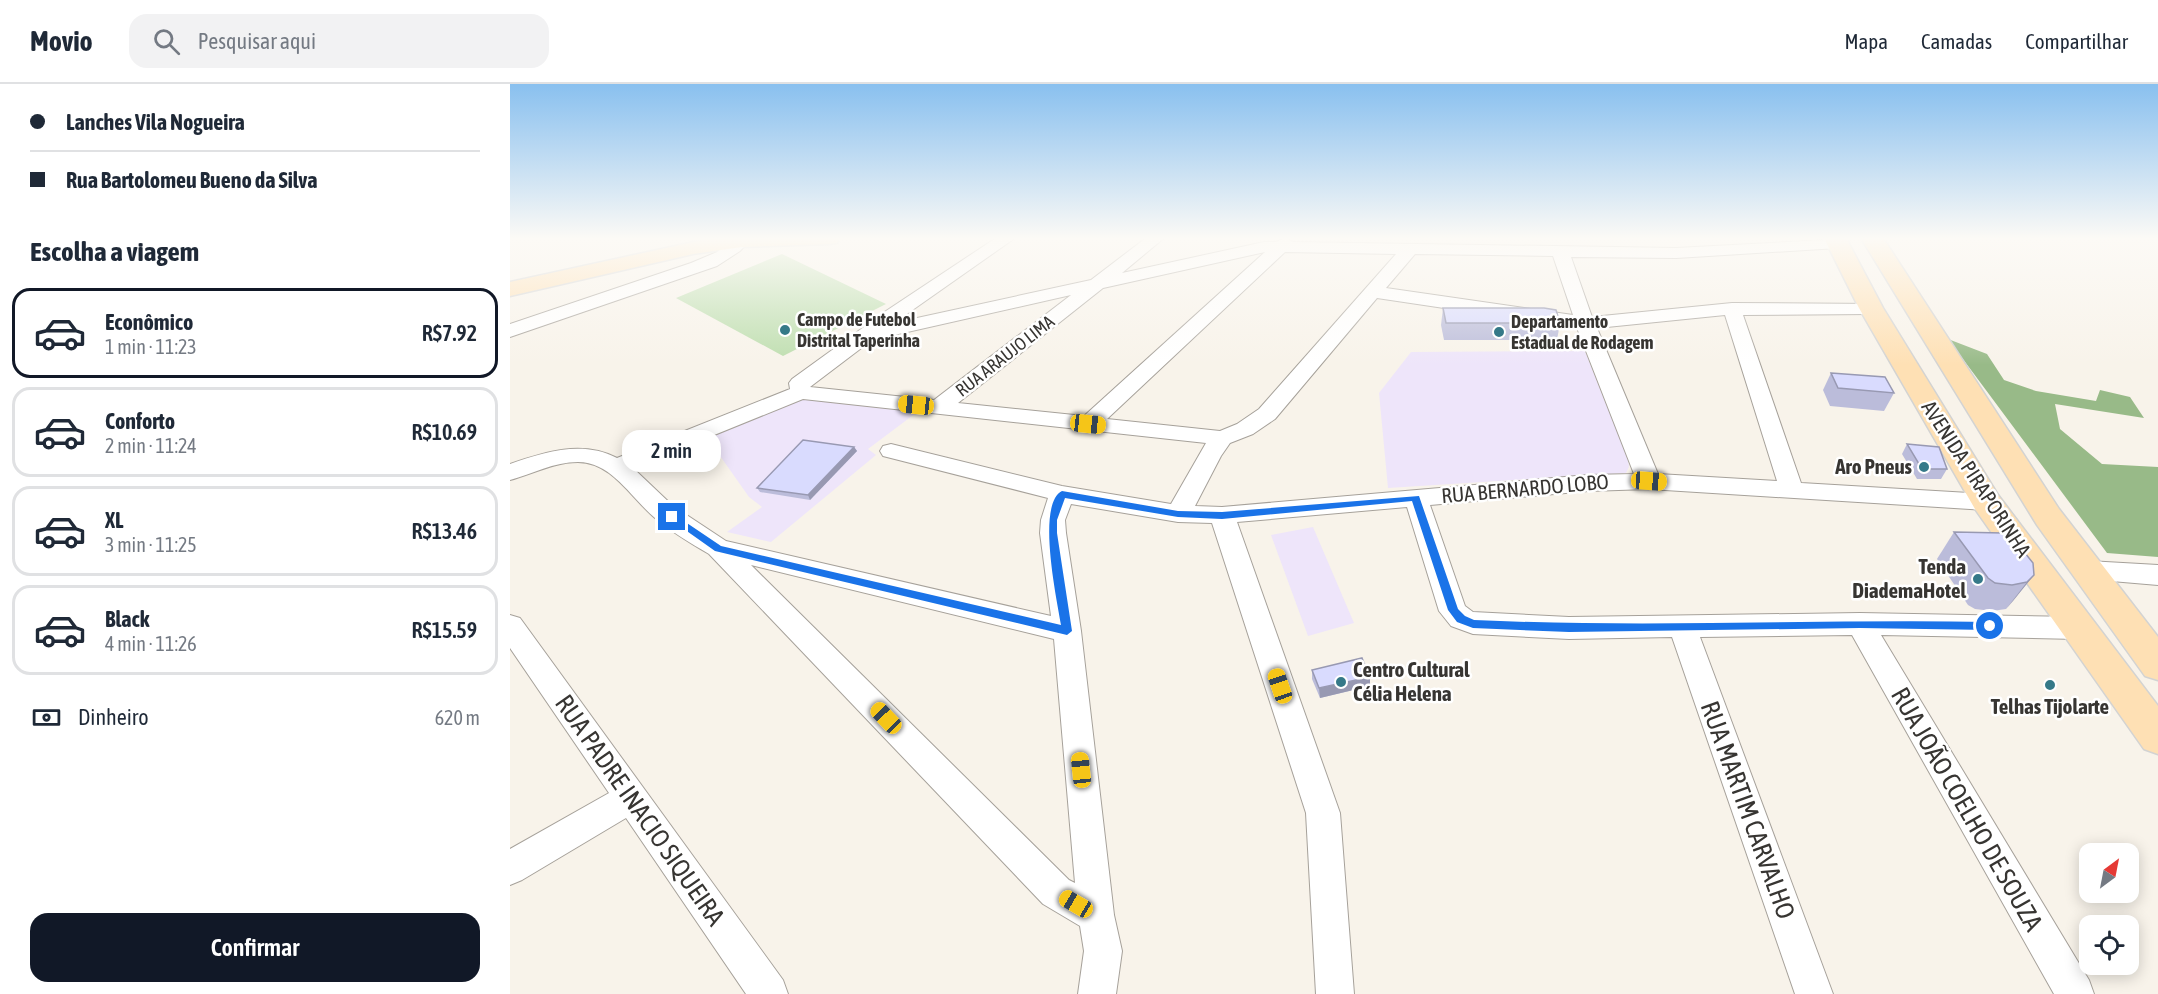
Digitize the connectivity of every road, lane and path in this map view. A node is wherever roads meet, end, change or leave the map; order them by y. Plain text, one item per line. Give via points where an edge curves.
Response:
1 (545, 280) edge
2 (948, 280) edge
3 (1102, 280) edge
4 (1115, 280) edge
5 (1244, 280) edge
6 (1383, 280) edge
7 (1570, 280) edge
8 (1857, 280) edge
9 (1899, 280) edge
10 (650, 281) edge
11 (1096, 285) junction
12 (510, 289) edge
13 (1373, 292) junction
14 (1871, 308) junction
15 (1732, 309) junction
16 (1585, 322) junction
17 (510, 331) edge
18 (866, 335) junction
19 (801, 392) junction
20 (939, 407) junction
21 (1088, 424) junction
22 (1222, 438) junction
23 (891, 451) dead end
24 (617, 466) junction
25 (510, 472) edge
26 (1649, 481) junction
27 (1792, 490) junction
28 (1062, 494) junction
29 (1416, 498) junction
30 (1986, 502) junction
31 (1178, 514) junction
32 (1222, 515) junction
33 (718, 548) junction
34 (2088, 570) junction
35 (2158, 575) edge
36 (1860, 624) junction
37 (510, 626) edge
38 (1682, 627) junction
39 (2077, 628) junction
40 (1067, 631) junction
41 (2158, 665) edge
42 (2158, 737) edge
43 (631, 798) junction
44 (510, 868) edge
45 (1096, 915) junction
46 (769, 994) edge
47 (1097, 994) edge
48 (1335, 994) edge
49 (1814, 994) edge
50 (2075, 994) edge

1 - 12 main road
2 - 18 street
3 - 11 street, RUA ARAUJO LIMA
4 - 11 street
5 - 21 street
6 - 13 street
7 - 16 street
8 - 14 main road, AVENIDA PIRAPORINHA
9 - 34 main road, AVENIDA PIRAPORINHA via 2048,517
10 - 17 street
11 - 18 street
11 - 20 street, RUA ARAUJO LIMA
13 - 16 street
13 - 22 street via 1267,414
14 - 15 street
14 - 30 main road, AVENIDA PIRAPORINHA
15 - 16 street
15 - 27 street
16 - 26 street
18 - 19 street via 799,383
19 - 20 street
19 - 24 street
20 - 21 street
21 - 22 street
22 - 31 street
23 - 28 street, RUA BERNARDO LOBO
24 - 25 street via 579,455
24 - 33 street via 657,506
26 - 27 street, RUA BERNARDO LOBO
26 - 29 street, RUA BERNARDO LOBO
27 - 30 street, RUA BERNARDO LOBO
28 - 31 street, RUA BERNARDO LOBO
28 - 40 street via 1053,533
29 - 32 street, RUA BERNARDO LOBO
29 - 38 street via 1454,610 1461,619 1473,624 1569,628
30 - 39 main road, AVENIDA PIRAPORINHA
31 - 32 street, RUA BERNARDO LOBO
32 - 48 street via 1323,813
33 - 40 street
33 - 45 street via 1056,892
34 - 35 street
34 - 41 main road, AVENIDA PIRAPORINHA
36 - 38 street
36 - 39 street
36 - 50 street, RUA JOÃO COELHO DE SOUZA
37 - 43 street, RUA PADRE INACIO SIQUEIRA
38 - 49 street, RUA MARTIM CARVALHO
39 - 42 main road, AVENIDA PIRAPORINHA
40 - 45 street
43 - 44 street
43 - 46 street, RUA PADRE INACIO SIQUEIRA
45 - 47 street via 1103,951

